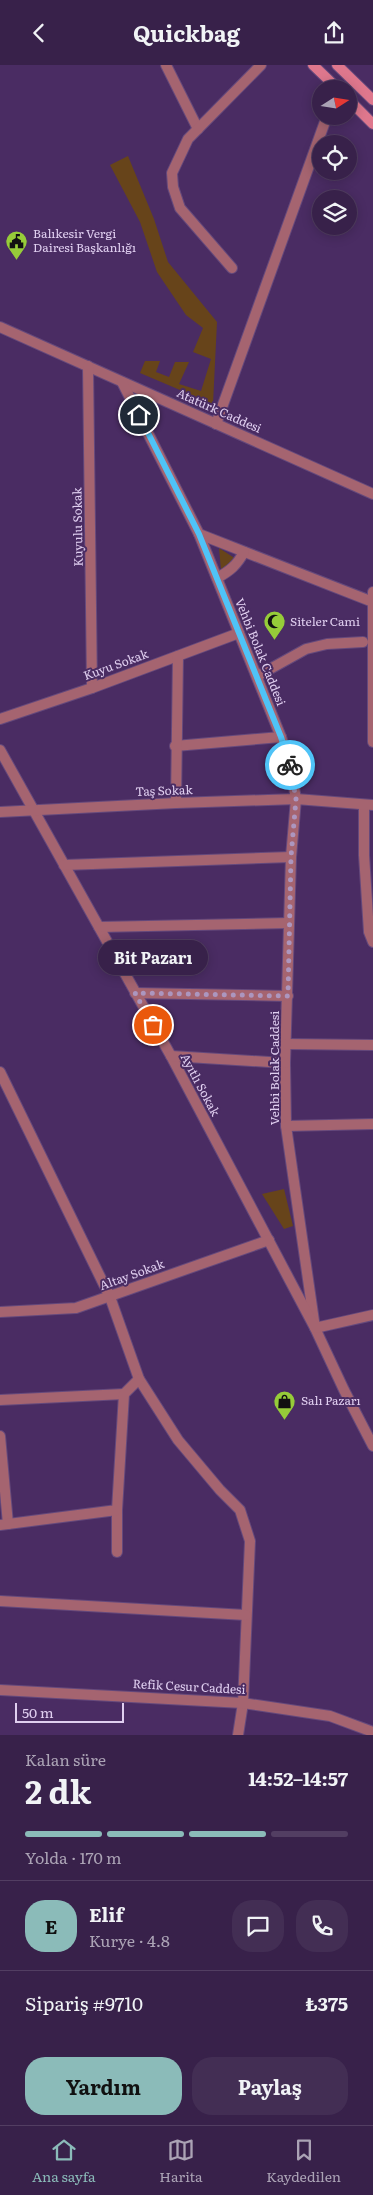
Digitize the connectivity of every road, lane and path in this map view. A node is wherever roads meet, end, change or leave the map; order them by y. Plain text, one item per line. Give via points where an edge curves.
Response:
1 (166, 65) edge
2 (261, 65) edge
3 (313, 65) edge
4 (337, 65) edge
5 (328, 80) edge
6 (373, 101) edge
7 (358, 109) edge
8 (373, 123) edge
9 (324, 125) edge
10 (198, 129) junction
11 (232, 268) dead end
12 (0, 327) edge
13 (88, 366) junction
14 (122, 382) junction
15 (216, 424) junction
16 (373, 494) edge
17 (199, 534) junction
18 (244, 552) junction
19 (217, 577) junction
20 (373, 598) edge
21 (239, 633) junction
22 (363, 642) dead end
23 (178, 656) junction
24 (261, 675) dead end
25 (92, 687) junction
26 (0, 719) edge
27 (281, 737) junction
28 (373, 742) edge
29 (175, 746) junction
30 (0, 750) edge
31 (296, 799) junction
32 (176, 803) junction
33 (368, 805) edge
34 (33, 809) junction
35 (0, 812) edge
36 (291, 857) junction
37 (64, 865) junction
38 (289, 923) junction
39 (99, 927) junction
40 (373, 942) edge
41 (135, 993) junction
42 (288, 996) junction
43 (286, 1044) junction
44 (373, 1045) edge
45 (170, 1057) junction
46 (286, 1063) junction
47 (0, 1072) edge
48 (3, 1083) edge
49 (373, 1124) edge
50 (286, 1126) junction
51 (269, 1240) junction
52 (110, 1297) junction
53 (0, 1312) edge
54 (373, 1315) edge
55 (316, 1328) junction
56 (139, 1379) junction
57 (124, 1394) junction
58 (0, 1400) edge
59 (0, 1436) edge
60 (373, 1446) edge
61 (1, 1455) edge
62 (116, 1511) junction
63 (4, 1525) edge
64 (117, 1551) dead end
65 (0, 1601) edge
66 (246, 1615) junction
67 (0, 1689) edge
68 (243, 1703) junction
69 (373, 1732) edge
70 (238, 1735) edge

1 - 10 street
2 - 10 street
3 - 5 main road
4 - 6 main road
7 - 8 main road
9 - 15 street
10 - 11 street via 177,159 172,187 180,208
12 - 13 street, Atatürk Caddesi
13 - 14 street, Atatürk Caddesi
13 - 25 street, Kuyulu Sokak
14 - 15 street, Atatürk Caddesi
14 - 17 street, Vehbi Bolak Caddesi
15 - 16 street, Atatürk Caddesi
17 - 18 street
17 - 19 street, Vehbi Bolak Caddesi
18 - 19 street via 232,569
18 - 20 street
19 - 21 street, Vehbi Bolak Caddesi
20 - 28 street
21 - 23 street, Kuyu Sokak
21 - 27 street, Vehbi Bolak Caddesi
22 - 24 street via 312,647
23 - 25 street, Kuyu Sokak
23 - 29 street
25 - 26 street, Kuyu Sokak
27 - 29 street
27 - 31 street, Vehbi Bolak Caddesi
29 - 32 street
30 - 34 street, Ayıtlı Sokak
31 - 32 street, Taş Sokak
31 - 33 street, Taş Sokak
31 - 36 street, Vehbi Bolak Caddesi
32 - 34 street, Taş Sokak
33 - 40 street via 364,855 369,932
34 - 35 street, Taş Sokak
34 - 37 street, Ayıtlı Sokak
36 - 37 street
36 - 38 street, Vehbi Bolak Caddesi
37 - 39 street, Ayıtlı Sokak
38 - 39 street
38 - 42 street, Vehbi Bolak Caddesi
39 - 41 street, Ayıtlı Sokak
41 - 42 street
41 - 45 street, Ayıtlı Sokak
42 - 43 street, Vehbi Bolak Caddesi
43 - 44 street
43 - 46 street, Vehbi Bolak Caddesi
45 - 46 street
45 - 51 street, Ayıtlı Sokak
46 - 50 street, Vehbi Bolak Caddesi
47 - 48 street
48 - 52 street
49 - 50 street
50 - 55 street, Vehbi Bolak Caddesi
51 - 52 street, Altay Sokak
51 - 55 street, Ayıtlı Sokak
52 - 53 street, Altay Sokak via 76,1308
52 - 56 street
54 - 55 street
55 - 60 street, Vehbi Bolak Caddesi
56 - 57 street
56 - 66 street via 178,1440 240,1510 250,1541
57 - 58 street
57 - 62 street
59 - 61 street
61 - 63 street
62 - 63 street
62 - 64 street
65 - 66 street
66 - 68 street
67 - 68 street, Refik Cesur Caddesi
68 - 69 street, Refik Cesur Caddesi via 330,1716
68 - 70 street

